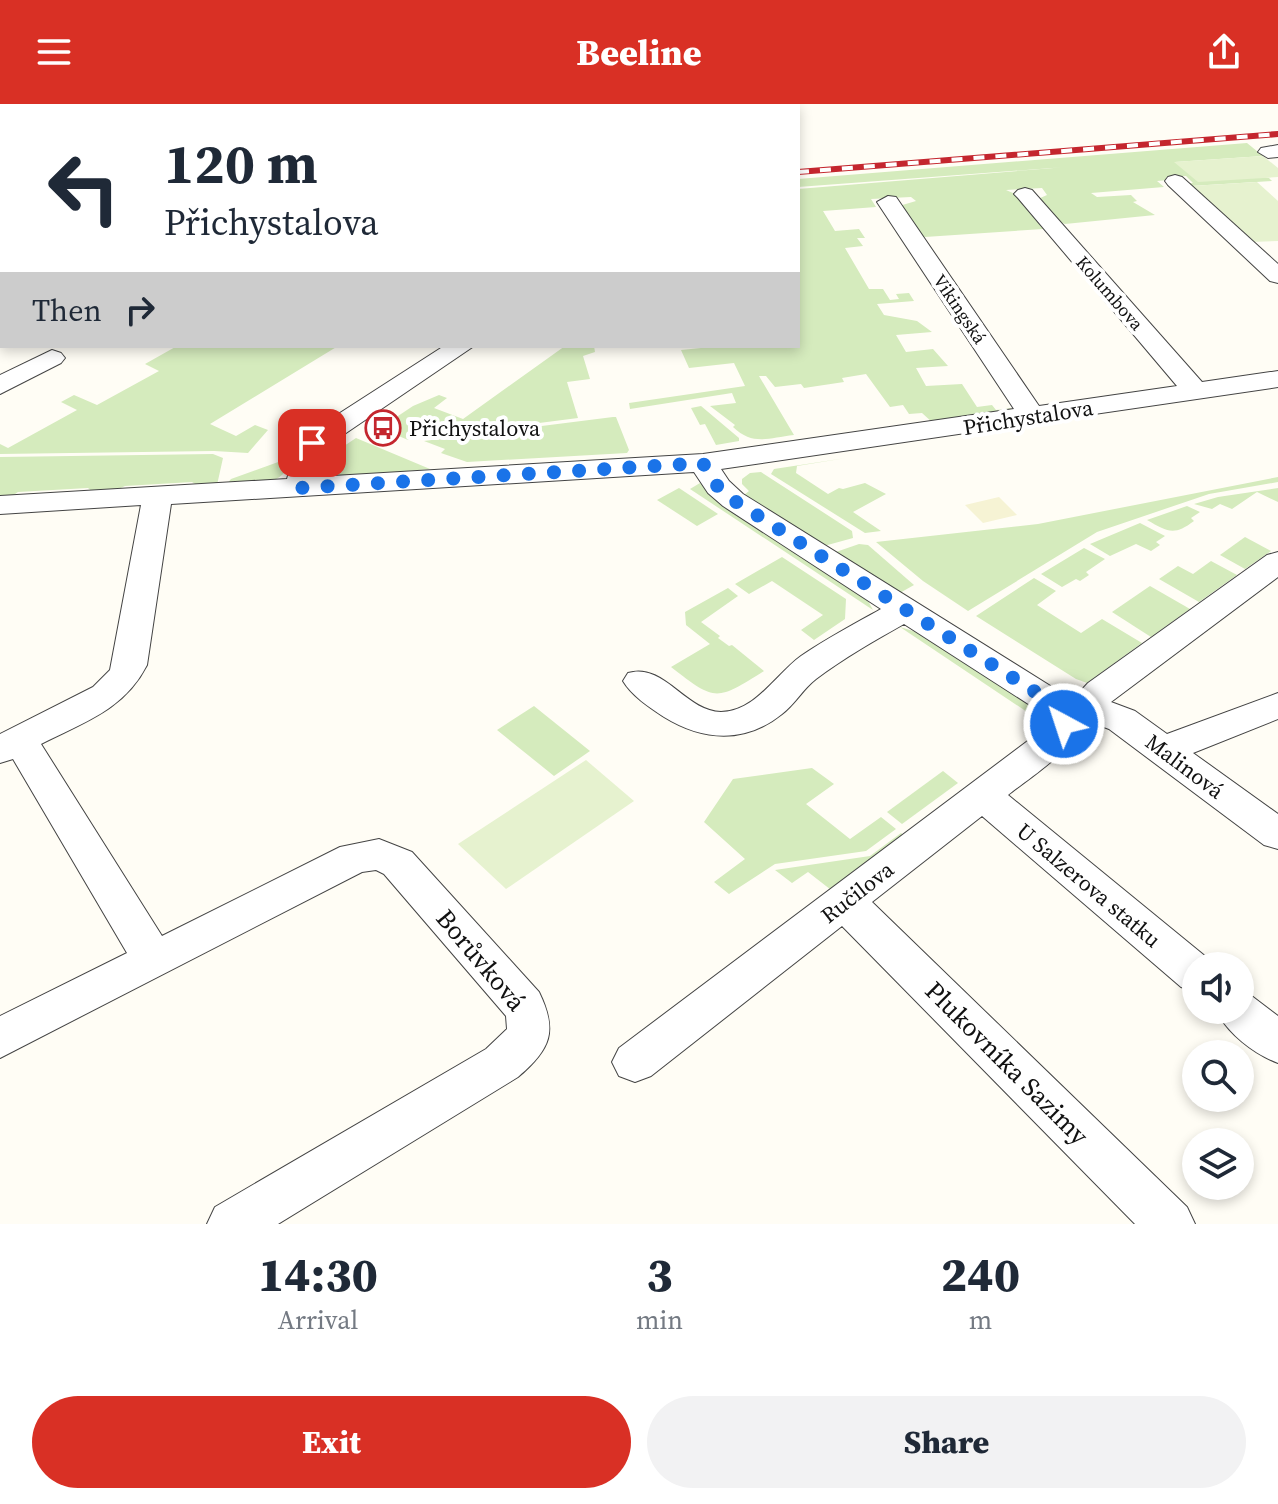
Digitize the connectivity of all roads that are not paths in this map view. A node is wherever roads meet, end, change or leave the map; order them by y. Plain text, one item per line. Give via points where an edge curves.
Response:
1 (1175, 181) dead end
2 (1025, 194) dead end
3 (888, 202) dead end
4 (1278, 276) edge
5 (458, 348) edge
6 (52, 358) dead end
7 (1278, 379) edge
8 (1247, 383) junction
9 (0, 386) edge
10 (1195, 391) junction
11 (1278, 405) edge
12 (1032, 416) junction
13 (703, 463) junction
14 (300, 488) junction
15 (157, 496) junction
16 (0, 505) edge
17 (1278, 562) edge
18 (905, 609) junction
19 (640, 681) dead end
20 (1278, 705) edge
21 (1074, 709) junction
22 (10, 745) edge
23 (1164, 750) junction
24 (983, 795) junction
25 (1278, 834) edge
26 (845, 902) junction
27 (154, 960) junction
28 (1182, 962) edge
29 (1254, 1023) edge
30 (0, 1038) edge
31 (1278, 1043) edge
32 (635, 1062) dead end
33 (232, 1224) edge
34 (1170, 1224) edge

1 - 4 street
2 - 10 street, Kolumbova
3 - 12 street, Vikingská
5 - 14 street via 308,446
6 - 9 street
7 - 8 street, Přichystalova
8 - 10 street, Přichystalova
8 - 11 street
10 - 12 street, Přichystalova
12 - 13 street, Přichystalova
13 - 14 street, Přichystalova
13 - 18 street via 714,483 733,500
14 - 15 street, Přichystalova
15 - 16 street, Přichystalova
15 - 22 street via 130,665 123,678 105,696
17 - 21 street, Ručilova
18 - 19 street via 801,673 768,707 737,723 713,726 691,718
18 - 21 street
20 - 23 street
21 - 23 street, Malinová via 1122,720
21 - 24 street, Ručilova via 1046,746
22 - 27 street
23 - 25 street, Malinová
24 - 26 street, Ručilova
24 - 28 street, U Salzerova statku
26 - 32 street, Ručilova
26 - 34 street, Plukovníka Sazimy
27 - 30 street, Borůvková
27 - 33 street, Borůvková via 354,858 379,854 398,863 529,1013 527,1037 502,1063
29 - 31 street

